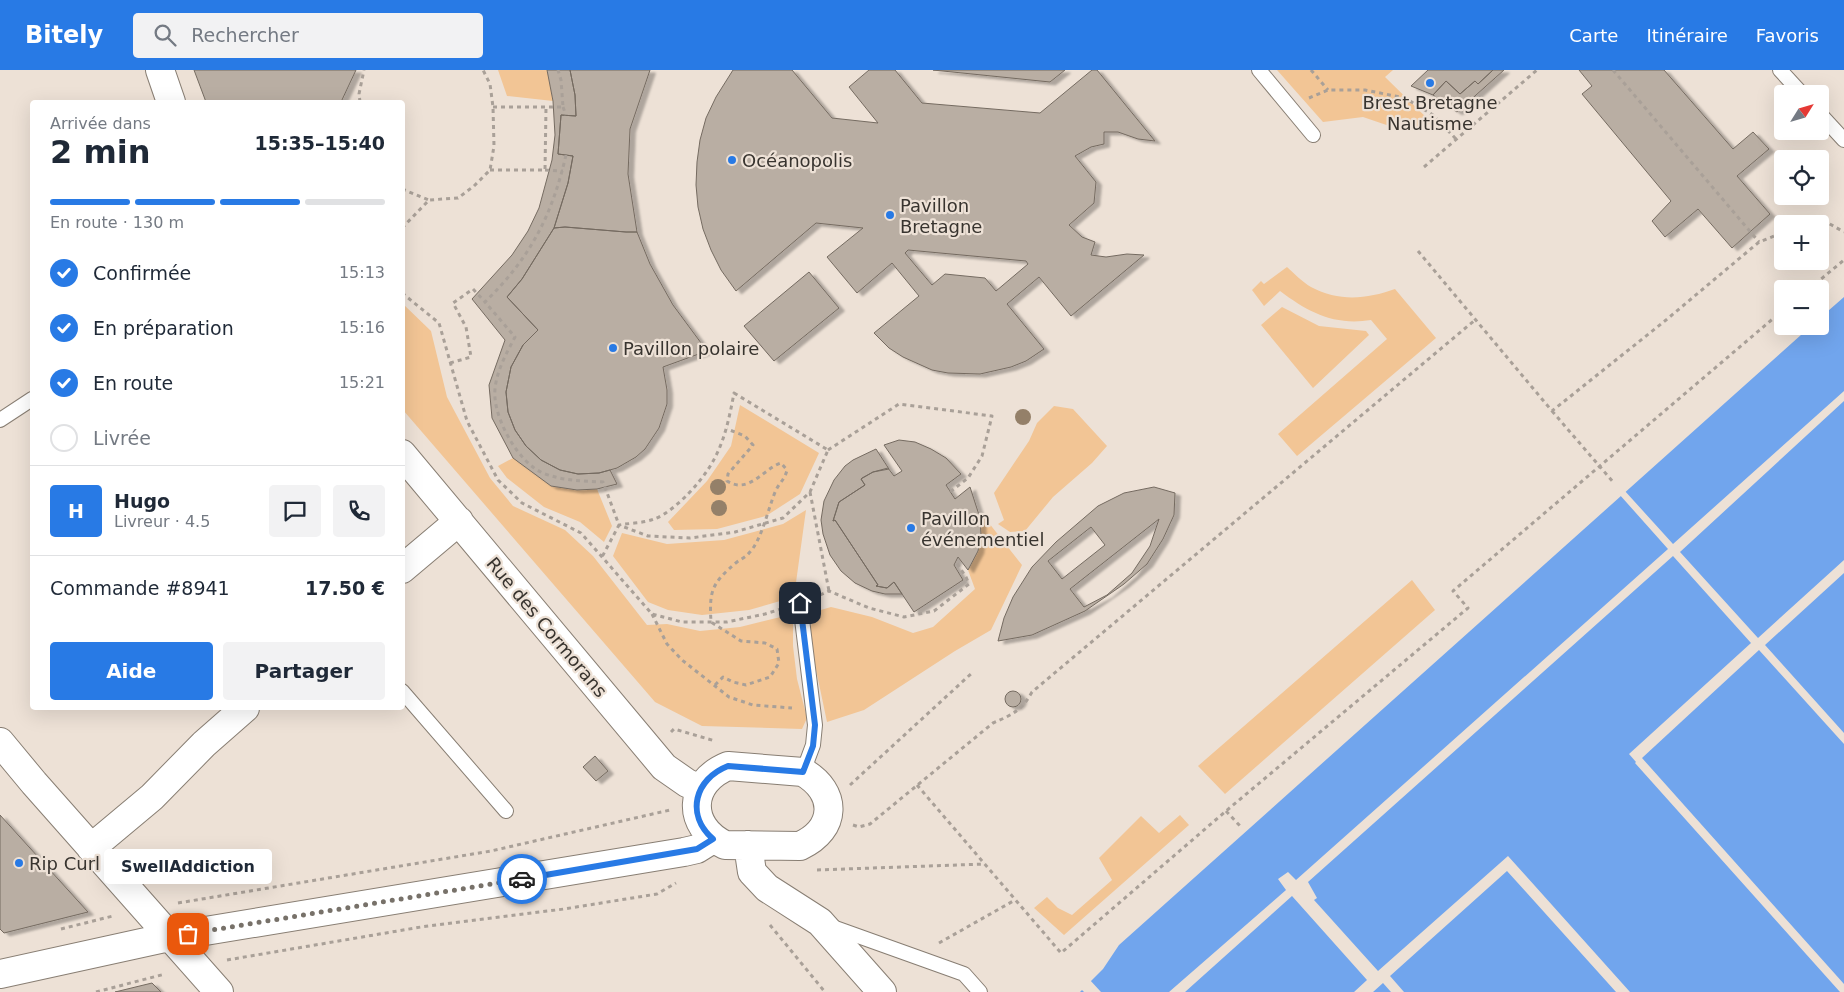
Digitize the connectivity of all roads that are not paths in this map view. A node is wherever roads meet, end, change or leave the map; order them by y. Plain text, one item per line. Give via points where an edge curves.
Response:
1 (160, 70) edge
2 (1259, 70) edge
3 (1780, 70) edge
4 (1794, 85) edge
5 (170, 100) edge
6 (1829, 124) edge
7 (1313, 135) dead end
8 (1844, 140) edge
9 (30, 400) edge
10 (0, 420) edge
11 (405, 458) edge
12 (459, 521) junction
13 (405, 566) edge
14 (800, 603) road end
15 (405, 694) edge
16 (243, 710) edge
17 (0, 742) edge
18 (803, 772) junction
19 (700, 789) junction
20 (506, 811) dead end
21 (713, 839) junction
22 (748, 845) junction
23 (91, 848) junction
24 (820, 922) junction
25 (170, 937) junction
26 (3, 969) edge
27 (219, 992) edge
28 (882, 992) edge
29 (980, 992) edge

1 - 5 street
2 - 7 lane
3 - 4 lane
6 - 8 lane
9 - 10 lane
11 - 12 street, Rue des Cormorans
12 - 13 street
12 - 19 street, Rue des Cormorans via 664,767
14 - 18 lane via 815,725 813,746
15 - 20 lane
16 - 23 street via 152,796
17 - 23 street
18 - 19 street via 728,766 707,779
18 - 22 street via 814,778 827,798 827,819 818,834 800,846
19 - 21 street via 697,812 700,823
21 - 22 street via 725,845
21 - 25 street via 697,849 684,852
22 - 24 street via 752,872 767,888
23 - 25 street
24 - 28 street
24 - 29 lane via 964,974
25 - 26 street
25 - 27 street

